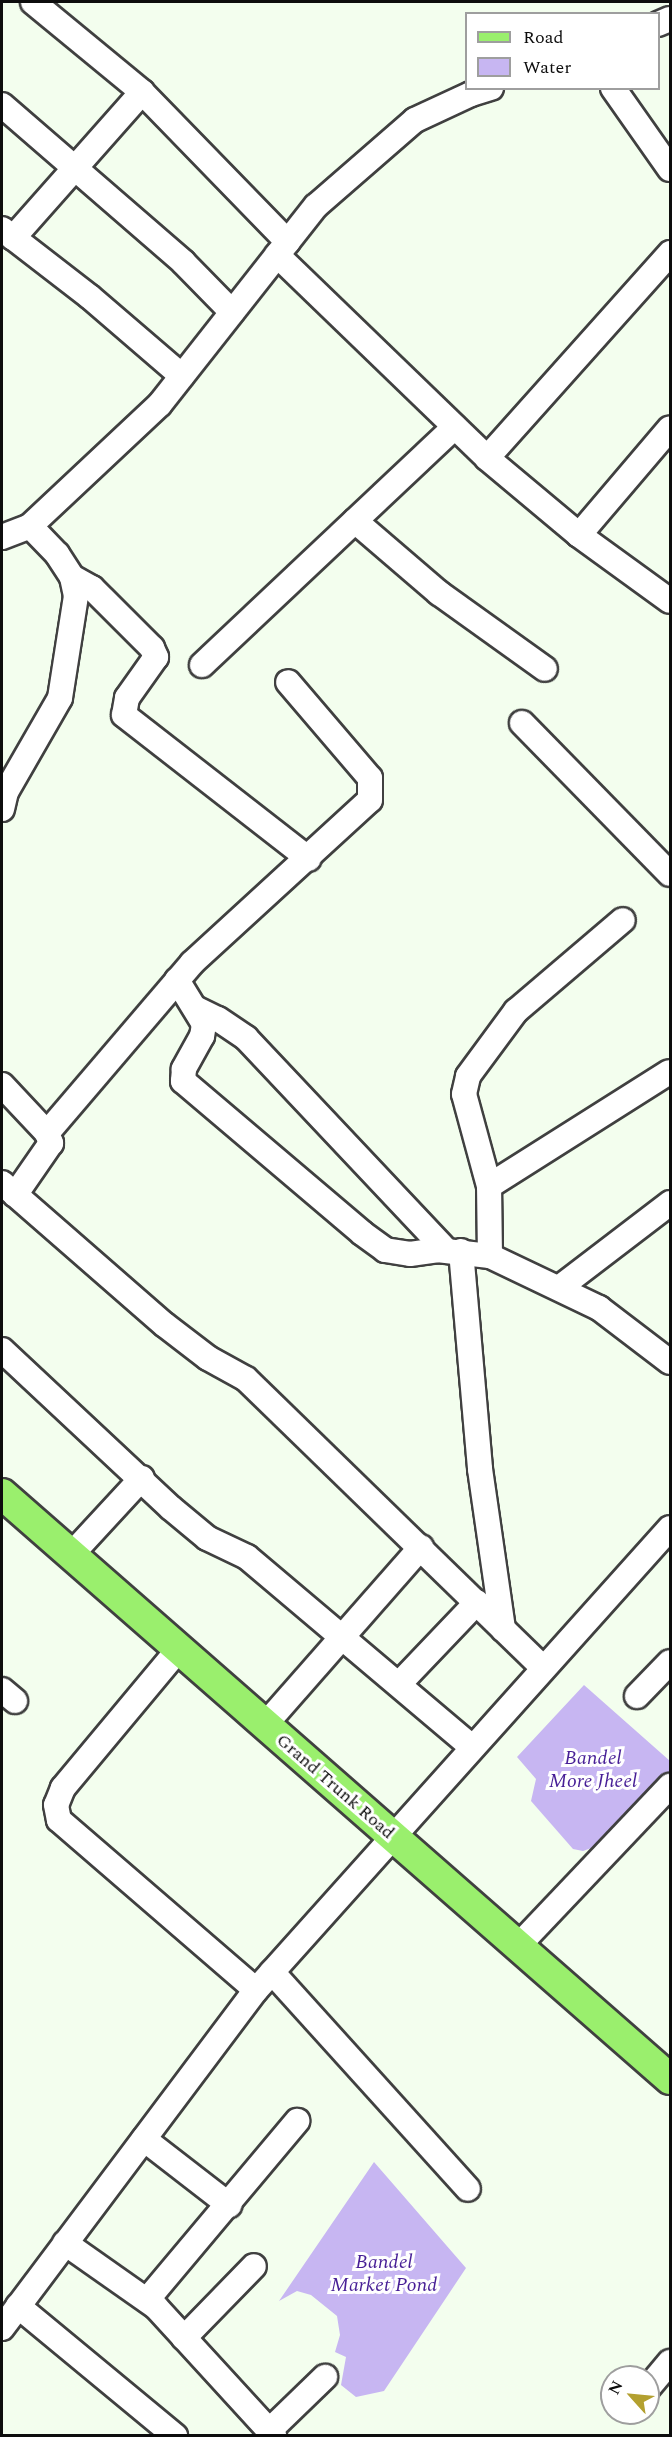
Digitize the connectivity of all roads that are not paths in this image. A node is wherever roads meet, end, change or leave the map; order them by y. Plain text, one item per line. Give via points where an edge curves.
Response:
1 (33, 2) edge
2 (484, 90) edge
3 (614, 90) edge
4 (142, 92) junction
5 (2, 105) edge
6 (76, 167) junction
7 (670, 169) edge
8 (7, 233) edge
9 (283, 248) junction
10 (670, 253) edge
11 (232, 312) junction
12 (182, 376) junction
13 (455, 427) junction
14 (670, 428) edge
15 (487, 458) junction
16 (355, 521) junction
17 (30, 526) junction
18 (579, 535) junction
19 (2, 537) edge
20 (72, 577) junction
21 (670, 601) edge
22 (202, 665) dead end
23 (545, 669) dead end
24 (288, 682) dead end
25 (522, 723) dead end
26 (2, 808) edge
27 (309, 859) junction
28 (667, 864) edge
29 (623, 920) dead end
30 (177, 980) junction
31 (195, 1008) junction
32 (669, 1072) edge
33 (2, 1085) edge
34 (47, 1133) junction
35 (489, 1186) junction
36 (8, 1189) edge
37 (670, 1203) edge
38 (454, 1251) junction
39 (490, 1256) junction
40 (559, 1288) junction
41 (2, 1350) edge
42 (670, 1362) edge
43 (142, 1478) junction
44 (3, 1498) edge
45 (670, 1528) edge
46 (421, 1547) junction
47 (70, 1556) junction
48 (477, 1602) junction
49 (503, 1629) junction
50 (344, 1635) junction
51 (178, 1650) junction
52 (670, 1662) edge
53 (543, 1668) junction
54 (399, 1684) junction
55 (637, 1696) dead end
56 (264, 1726) junction
57 (472, 1748) junction
58 (670, 1785) edge
59 (392, 1836) junction
60 (518, 1946) junction
61 (272, 1972) junction
62 (256, 1990) junction
63 (670, 2079) edge
64 (297, 2121) dead end
65 (144, 2139) junction
66 (468, 2189) dead end
67 (229, 2205) junction
68 (65, 2243) junction
69 (254, 2266) dead end
70 (147, 2301) junction
71 (18, 2306) junction
72 (2, 2328) edge
73 (184, 2338) junction
74 (670, 2362) edge
75 (660, 2374) edge
76 (325, 2377) dead end
77 (271, 2433) edge
78 (175, 2436) edge

1 - 4 street
2 - 9 street via 415,120 316,206
3 - 7 street
4 - 6 street
4 - 9 street
5 - 6 street
6 - 8 street
6 - 11 street via 183,262
8 - 12 street
9 - 11 street
9 - 13 street
10 - 15 street
11 - 12 street
12 - 17 street via 160,404
13 - 15 street
13 - 16 street
14 - 18 street
15 - 18 street
16 - 22 street
16 - 23 street via 439,593
17 - 19 street
17 - 20 street via 57,554
18 - 21 street
20 - 26 street via 76,597 60,698 6,792
20 - 27 street via 92,588 152,648 156,657 127,698 124,715
24 - 27 street via 370,778 373,793 351,822
25 - 28 street
27 - 30 street
29 - 35 street via 516,1011 468,1076 464,1094
30 - 31 street
30 - 34 street
31 - 38 street via 218,1018 246,1038
31 - 38 street via 204,1024 202,1036 184,1069 183,1081 197,1095 385,1250 410,1254
32 - 35 street
33 - 34 street
34 - 36 street via 48,1151
35 - 39 street
36 - 46 street via 165,1325 208,1358 246,1380
37 - 40 street
38 - 39 street
38 - 49 street
39 - 40 street
40 - 42 street via 599,1308
41 - 43 street
43 - 47 street
43 - 50 street via 207,1538 247,1557
44 - 47 main road, Grand Trunk Road
45 - 53 street
46 - 48 street
46 - 50 street
47 - 51 main road, Grand Trunk Road
48 - 49 street
48 - 54 street
49 - 53 street
50 - 54 street
50 - 56 street
51 - 56 main road, Grand Trunk Road
51 - 62 street via 63,1788 56,1805 59,1820
52 - 55 street
53 - 57 street
54 - 57 street
56 - 59 main road, Grand Trunk Road
57 - 59 street
58 - 60 street
59 - 60 main road, Grand Trunk Road
59 - 61 street
60 - 63 main road, Grand Trunk Road
61 - 62 street
61 - 66 street
62 - 65 street
64 - 67 street
65 - 67 street
65 - 68 street
67 - 70 street
68 - 70 street
68 - 71 street
69 - 73 street
70 - 73 street
71 - 72 street
71 - 78 street
73 - 77 street
74 - 75 street
76 - 77 street

